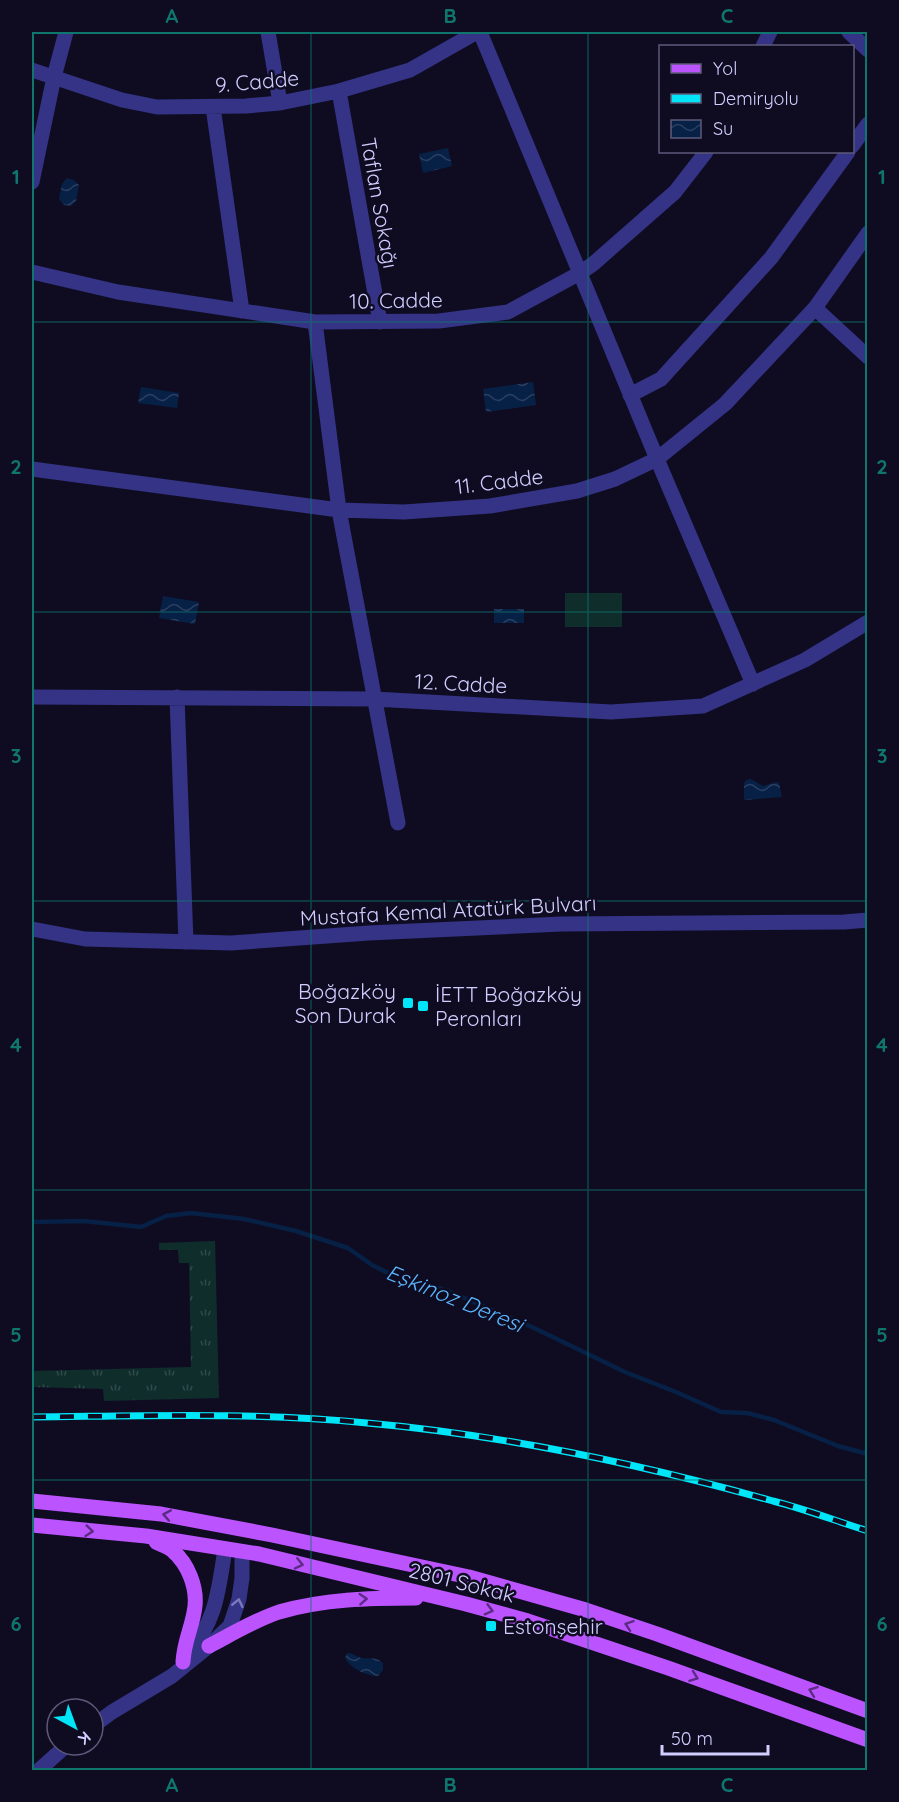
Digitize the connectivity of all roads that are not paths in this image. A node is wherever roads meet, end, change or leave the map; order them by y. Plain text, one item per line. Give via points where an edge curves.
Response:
1 (66, 32) edge
2 (268, 32) edge
3 (478, 32) edge
4 (849, 32) edge
5 (867, 50) edge
6 (32, 70) edge
7 (54, 77) junction
8 (339, 91) junction
9 (280, 103) junction
10 (213, 106) junction
11 (867, 124) edge
12 (854, 143) edge
13 (705, 153) edge
14 (848, 153) edge
15 (32, 182) edge
16 (867, 233) edge
17 (32, 272) edge
18 (580, 273) junction
19 (815, 308) junction
20 (242, 311) junction
21 (315, 322) junction
22 (380, 322) junction
23 (867, 357) edge
24 (630, 394) junction
25 (657, 459) junction
26 (32, 469) edge
27 (339, 510) junction
28 (867, 622) edge
29 (753, 684) junction
30 (32, 697) edge
31 (177, 697) junction
32 (374, 699) junction
33 (398, 823) dead end
34 (867, 920) edge
35 (32, 929) edge
36 (186, 942) junction
37 (32, 1501) edge
38 (32, 1525) edge
39 (224, 1526) junction
40 (146, 1536) junction
41 (241, 1547) junction
42 (225, 1549) junction
43 (469, 1577) junction
44 (442, 1598) junction
45 (209, 1646) junction
46 (183, 1662) junction
47 (172, 1676) junction
48 (867, 1711) edge
49 (105, 1717) edge
50 (867, 1740) edge
51 (54, 1757) edge
52 (39, 1770) edge

1 - 7 street
2 - 9 street
3 - 8 street, 9. Cadde via 410,70
3 - 18 street
4 - 5 street
6 - 7 street, 9. Cadde
7 - 10 street, 9. Cadde via 134,103 157,107
7 - 15 street
8 - 9 street, 9. Cadde
8 - 22 street, Taflan Sokağı
9 - 10 street, 9. Cadde
10 - 20 street
11 - 12 street
13 - 18 street, 10. Cadde via 675,192
14 - 24 street via 771,258 661,379
16 - 19 street, 11. Cadde
17 - 20 street, 10. Cadde via 118,292
18 - 22 street, 10. Cadde via 508,312 439,321
18 - 24 street
19 - 23 street
19 - 25 street, 11. Cadde via 725,404
20 - 21 street, 10. Cadde
21 - 22 street, 10. Cadde
21 - 27 street
24 - 25 street
25 - 27 street, 11. Cadde via 615,479 534,499 404,512
25 - 29 street
26 - 27 street, 11. Cadde
27 - 32 street
28 - 29 street, 12. Cadde via 805,660
29 - 32 street, 12. Cadde via 703,706 611,712
30 - 31 street, 12. Cadde
31 - 32 street, 12. Cadde
31 - 36 street
32 - 33 street
34 - 36 street, Mustafa Kemal Atatürk Bulvarı via 561,924 231,943
35 - 36 street, Mustafa Kemal Atatürk Bulvarı via 85,939
39 -> 37 main road, 2801 Sokak via 161,1514
38 -> 40 main road
39 - 41 main road via 234,1533
39 - 43 main road, 2801 Sokak
40 - 42 main road
40 - 46 main road via 172,1550 195,1590
41 - 42 main road
41 - 43 main road via 256,1542 411,1574
41 -> 44 main road, 2801 Sokak
45 -> 41 street via 230,1626 236,1613 242,1578
42 - 46 street via 216,1607
48 -> 43 main road, 2801 Sokak via 596,1614
45 -> 44 main road via 278,1612 320,1603
44 -> 50 main road, 2801 Sokak via 614,1649
45 - 47 street
46 - 47 street
47 - 49 street
51 - 52 street

